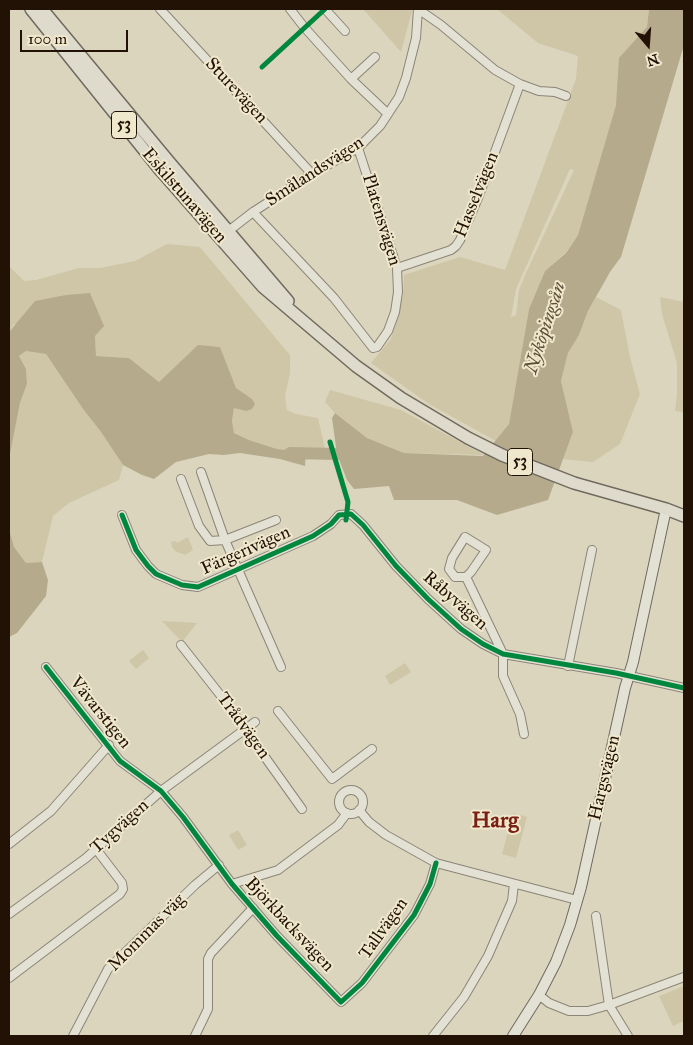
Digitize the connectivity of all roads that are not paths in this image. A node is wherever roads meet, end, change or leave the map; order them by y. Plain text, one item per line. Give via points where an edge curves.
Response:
1 (30, 9) edge
2 (42, 9) edge
3 (160, 9) edge
4 (290, 9) edge
5 (325, 9) edge
6 (418, 9) edge
7 (345, 31) dead end
8 (375, 57) dead end
9 (351, 79) junction
10 (520, 84) junction
11 (566, 96) dead end
12 (388, 114) junction
13 (358, 148) junction
14 (312, 174) junction
15 (254, 212) junction
16 (225, 235) junction
17 (397, 268) junction
18 (201, 472) dead end
19 (181, 479) dead end
20 (666, 509) junction
21 (684, 510) edge
22 (351, 514) joint
23 (122, 515) dead end
24 (684, 516) edge
25 (276, 520) dead end
26 (225, 540) junction
27 (592, 550) dead end
28 (239, 569) junction
29 (466, 577) junction
30 (181, 645) dead end
31 (503, 654) junction
32 (568, 666) junction
33 (46, 667) dead end
34 (281, 667) dead end
35 (629, 676) junction
36 (684, 688) edge
37 (278, 711) dead end
38 (255, 722) dead end
39 (245, 729) junction
40 (524, 734) dead end
41 (108, 745) junction
42 (372, 749) dead end
43 (332, 779) junction
44 (161, 791) junction
45 (343, 793) junction
46 (302, 809) dead end
47 (360, 810) junction
48 (347, 813) junction
49 (9, 844) edge
50 (96, 849) junction
51 (436, 863) junction
52 (219, 865) junction
53 (232, 884) junction
54 (514, 884) junction
55 (577, 900) junction
56 (252, 908) junction
57 (9, 914) edge
58 (596, 916) dead end
59 (684, 977) edge
60 (9, 978) edge
61 (539, 995) junction
62 (341, 1002) joint
63 (609, 1005) junction
64 (73, 1036) edge
65 (194, 1036) edge
66 (433, 1036) edge
67 (512, 1036) edge
68 (628, 1036) edge

1 - 16 main road, Eskilstunavägen / 53 via 161,171
2 - 16 main road, Eskilstunavägen / 53
3 - 14 street, Sturevägen
4 - 9 street
5 - 7 street
6 - 10 street via 494,70
6 - 12 street, Smålandsvägen via 412,58 399,98
8 - 9 street
9 - 12 street
10 - 11 street
10 - 17 street, Hasselvägen via 478,198 456,246
12 - 13 street, Smålandsvägen
13 - 14 street, Smålandsvägen
13 - 17 street, Platensvägen
14 - 15 street, Smålandsvägen
15 - 16 street, Smålandsvägen
15 - 17 street, Platensvägen via 334,298 373,348 388,331 395,312
16 - 20 main road, Eskilstunavägen / 53 via 263,286 356,366 394,393 502,455 574,484
18 - 26 street
19 - 26 street via 199,526 210,540
20 - 21 main road, Eskilstunavägen / 53
20 - 24 main road, Eskilstunavägen / 53
20 - 35 street, Hargsvägen
22 - 28 street, Färgerivägen via 339,515 313,536
22 - 31 street, Råbyvägen via 396,566 461,630
23 - 28 street, Färgerivägen via 136,550 156,574 182,585 198,587
25 - 26 street
26 - 28 street
27 - 32 street
28 - 34 street
29 - 29 street via 486,550 465,537 452,558 449,570 455,577
29 - 31 street
30 - 39 street, Trådvägen
31 - 32 street, Råbyvägen
31 - 40 street via 503,676 520,714
32 - 35 street, Råbyvägen
33 - 41 street, Vävarstigen
35 - 36 street, Råbyvägen
35 - 55 street, Hargsvägen
37 - 43 street
38 - 39 street, Tygvägen
39 - 44 street, Tygvägen
39 - 46 street, Trådvägen
41 - 44 street, Vävarstigen via 120,761
41 - 49 street via 51,811
42 - 43 street
43 - 45 street
44 - 50 street, Tygvägen
44 - 52 street, Vävarstigen
45 - 47 street via 350,790 358,792 363,799
45 - 48 street via 340,806
47 - 48 street via 354,814
47 - 51 street via 386,835
48 - 53 street via 338,825 278,870
50 - 57 street, Tygvägen
50 - 60 street via 122,883 120,894
51 - 54 street
51 - 62 street, Tallvägen via 430,884 414,914 362,983
52 - 53 street, Björkbacksvägen
52 - 64 street, Mommas väg via 108,969
53 - 56 street, Björkbacksvägen
54 - 55 street
54 - 66 street via 512,901 488,956 464,997
55 - 61 street, Hargsvägen via 556,962
56 - 62 street, Björkbacksvägen
56 - 65 street via 208,959 208,1009
58 - 63 street
59 - 63 street
61 - 63 street via 569,1012
61 - 67 street, Hargsvägen
63 - 68 street

